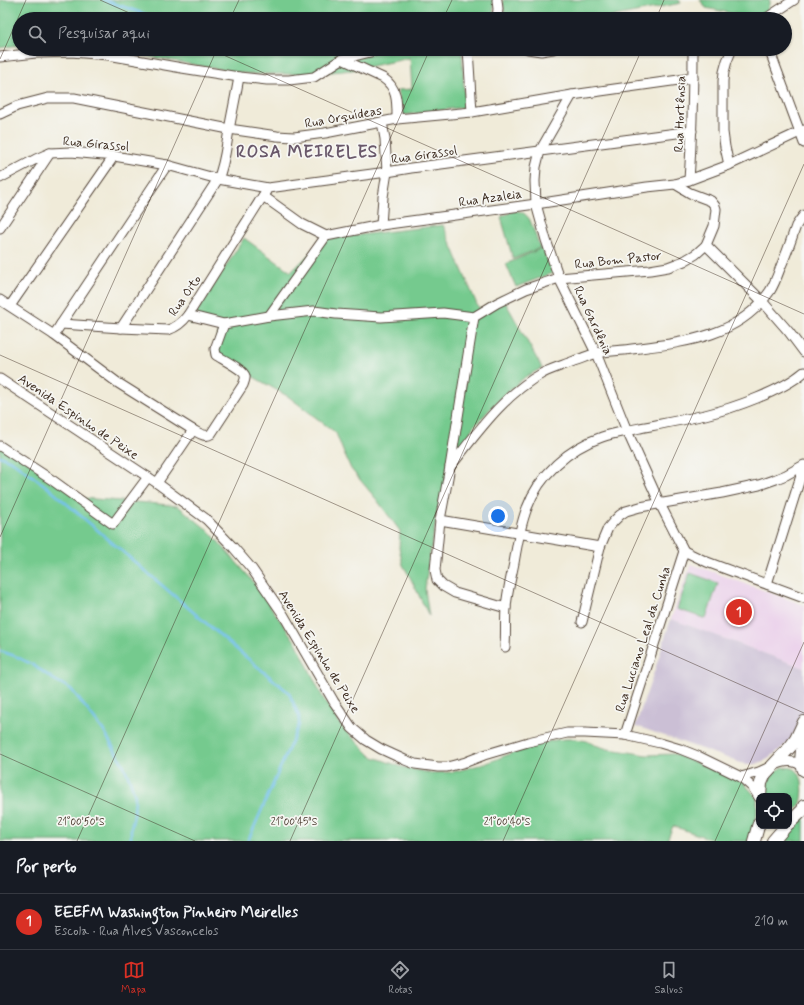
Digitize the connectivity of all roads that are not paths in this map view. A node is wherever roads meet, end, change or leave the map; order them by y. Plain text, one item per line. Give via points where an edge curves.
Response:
1 (497, 0) edge
2 (794, 0) edge
3 (498, 12) edge
4 (776, 12) edge
5 (12, 55) edge
6 (114, 56) edge
7 (354, 56) edge
8 (468, 56) edge
9 (693, 56) edge
10 (729, 56) edge
11 (772, 56) edge
12 (0, 57) edge
13 (342, 59) junction
14 (239, 77) junction
15 (693, 78) junction
16 (572, 96) junction
17 (472, 112) junction
18 (0, 114) edge
19 (397, 119) junction
20 (382, 122) junction
21 (229, 129) junction
22 (692, 130) junction
23 (802, 131) edge
24 (804, 143) edge
25 (540, 151) junction
26 (50, 153) junction
27 (114, 156) junction
28 (167, 165) junction
29 (729, 165) junction
30 (387, 172) junction
31 (0, 178) edge
32 (218, 179) junction
33 (689, 180) junction
34 (675, 184) junction
35 (266, 192) junction
36 (536, 204) junction
37 (804, 215) edge
38 (381, 225) junction
39 (0, 228) edge
40 (326, 236) junction
41 (706, 245) junction
42 (559, 278) junction
43 (0, 300) edge
44 (762, 301) junction
45 (10, 306) junction
46 (188, 315) junction
47 (269, 316) junction
48 (474, 317) junction
49 (61, 324) junction
50 (224, 324) junction
51 (121, 328) junction
52 (54, 335) junction
53 (804, 352) edge
54 (596, 353) junction
55 (804, 372) edge
56 (0, 379) edge
57 (193, 430) junction
58 (628, 431) junction
59 (0, 446) edge
60 (804, 465) edge
61 (450, 468) junction
62 (148, 477) junction
63 (156, 483) junction
64 (660, 504) junction
65 (440, 520) junction
66 (520, 533) junction
67 (600, 547) junction
68 (684, 551) junction
69 (767, 584) junction
70 (804, 598) edge
71 (506, 608) junction
72 (582, 622) dead end
73 (505, 648) dead end
74 (804, 722) edge
75 (625, 735) junction
76 (804, 743) edge
77 (773, 765) junction
78 (803, 768) edge
79 (741, 777) junction
80 (757, 793) edge
81 (759, 793) edge
82 (804, 808) edge
83 (792, 816) edge
84 (792, 820) edge
85 (757, 829) edge
86 (783, 829) edge
87 (754, 841) edge
88 (773, 841) edge

1 - 3 street
2 - 4 street
5 - 12 street
6 - 14 street
7 - 13 street
8 - 17 street
9 - 15 street, Rua Hortênsia
10 - 29 street via 723,81 725,147
11 - 23 street
13 - 14 street via 314,77 289,80
13 - 19 street via 389,82 396,97
14 - 21 street
15 - 16 street, Rua Orquídeas
15 - 22 street, Rua Hortênsia
16 - 17 street, Rua Orquídeas
16 - 25 street, Rua Gardênia
17 - 19 street, Rua Orquídeas
18 - 21 street, Rua Orquídeas via 17,106 48,98 74,98
19 - 20 street, Rua Orquídeas
20 - 21 street, Rua Orquídeas via 294,137
20 - 30 street
21 - 32 street via 225,158
22 - 25 street, Rua Girassol
22 - 33 street, Rua Hortênsia
23 - 24 street
23 - 29 street, Rua Azaleia
25 - 30 street, Rua Girassol
25 - 36 street, Rua Gardênia via 534,181
26 - 27 street, Rua Girassol
26 - 31 street, Rua Girassol
26 - 39 street
27 - 28 street, Rua Girassol
27 - 45 street
28 - 32 street, Rua Girassol
28 - 49 street
29 - 33 street, Rua Azaleia
30 - 35 street, Rua Girassol
30 - 38 street
32 - 35 street, Rua Girassol
32 - 51 street
33 - 34 street, Rua Azaleia
34 - 36 street, Rua Azaleia
34 - 41 street, Rua Bom Pastor via 711,201 715,206 714,226
35 - 40 street via 302,224
35 - 46 street, Rua Oito
36 - 38 street, Rua Azaleia
36 - 42 street, Rua Gardênia
37 - 44 street via 796,226 774,285
38 - 40 street, Rua Azaleia
40 - 47 street
41 - 42 street, Rua Bom Pastor via 684,261 668,267
41 - 44 street
42 - 48 street, Rua Bom Pastor via 526,289
42 - 54 street, Rua Gardênia
43 - 45 street
44 - 53 street
44 - 54 street via 730,327 708,335 679,342
45 - 52 street
46 - 50 street
46 - 51 street, Rua Oito via 181,324 168,330
47 - 48 street via 314,311 381,317 443,313
47 - 50 street
48 - 61 street
49 - 51 street, Rua Oito
49 - 52 street
50 - 57 street via 215,353 242,371 246,377 211,434 203,435
52 - 57 street via 118,383
54 - 58 street, Rua Gardênia
54 - 61 street via 545,372 518,389 499,407
55 - 58 street via 783,386 717,412
56 - 62 street, Avenida Espinho de Peixe
57 - 63 street
58 - 64 street, Rua Gardênia
58 - 66 street via 601,437 563,457 535,490
59 - 62 street via 113,524
60 - 64 street via 776,479 745,489
60 - 69 street
61 - 65 street
62 - 63 street, Avenida Espinho de Peixe
63 - 75 street, Avenida Espinho de Peixe via 206,519 252,569 283,614 352,728 380,749 415,764 447,767 567,733
64 - 67 street via 640,507 620,515 608,528
64 - 68 street, Rua Gardênia
65 - 66 street
65 - 71 street via 435,570 437,580 455,593
66 - 67 street
66 - 71 street
67 - 72 street
68 - 69 street
68 - 75 street, Rua Luciano Leal da Cunha
69 - 70 street
71 - 73 street
74 - 77 main road via 791,746
75 - 79 street, Avenida Espinho de Peixe via 700,756
76 - 78 main road via 801,759
77 - 78 street via 787,761
77 - 79 street
77 - 81 main road via 762,778
79 - 80 street, Avenida Espinho de Peixe
82 - 83 street
82 - 84 main road
85 - 87 main road
86 - 88 main road

